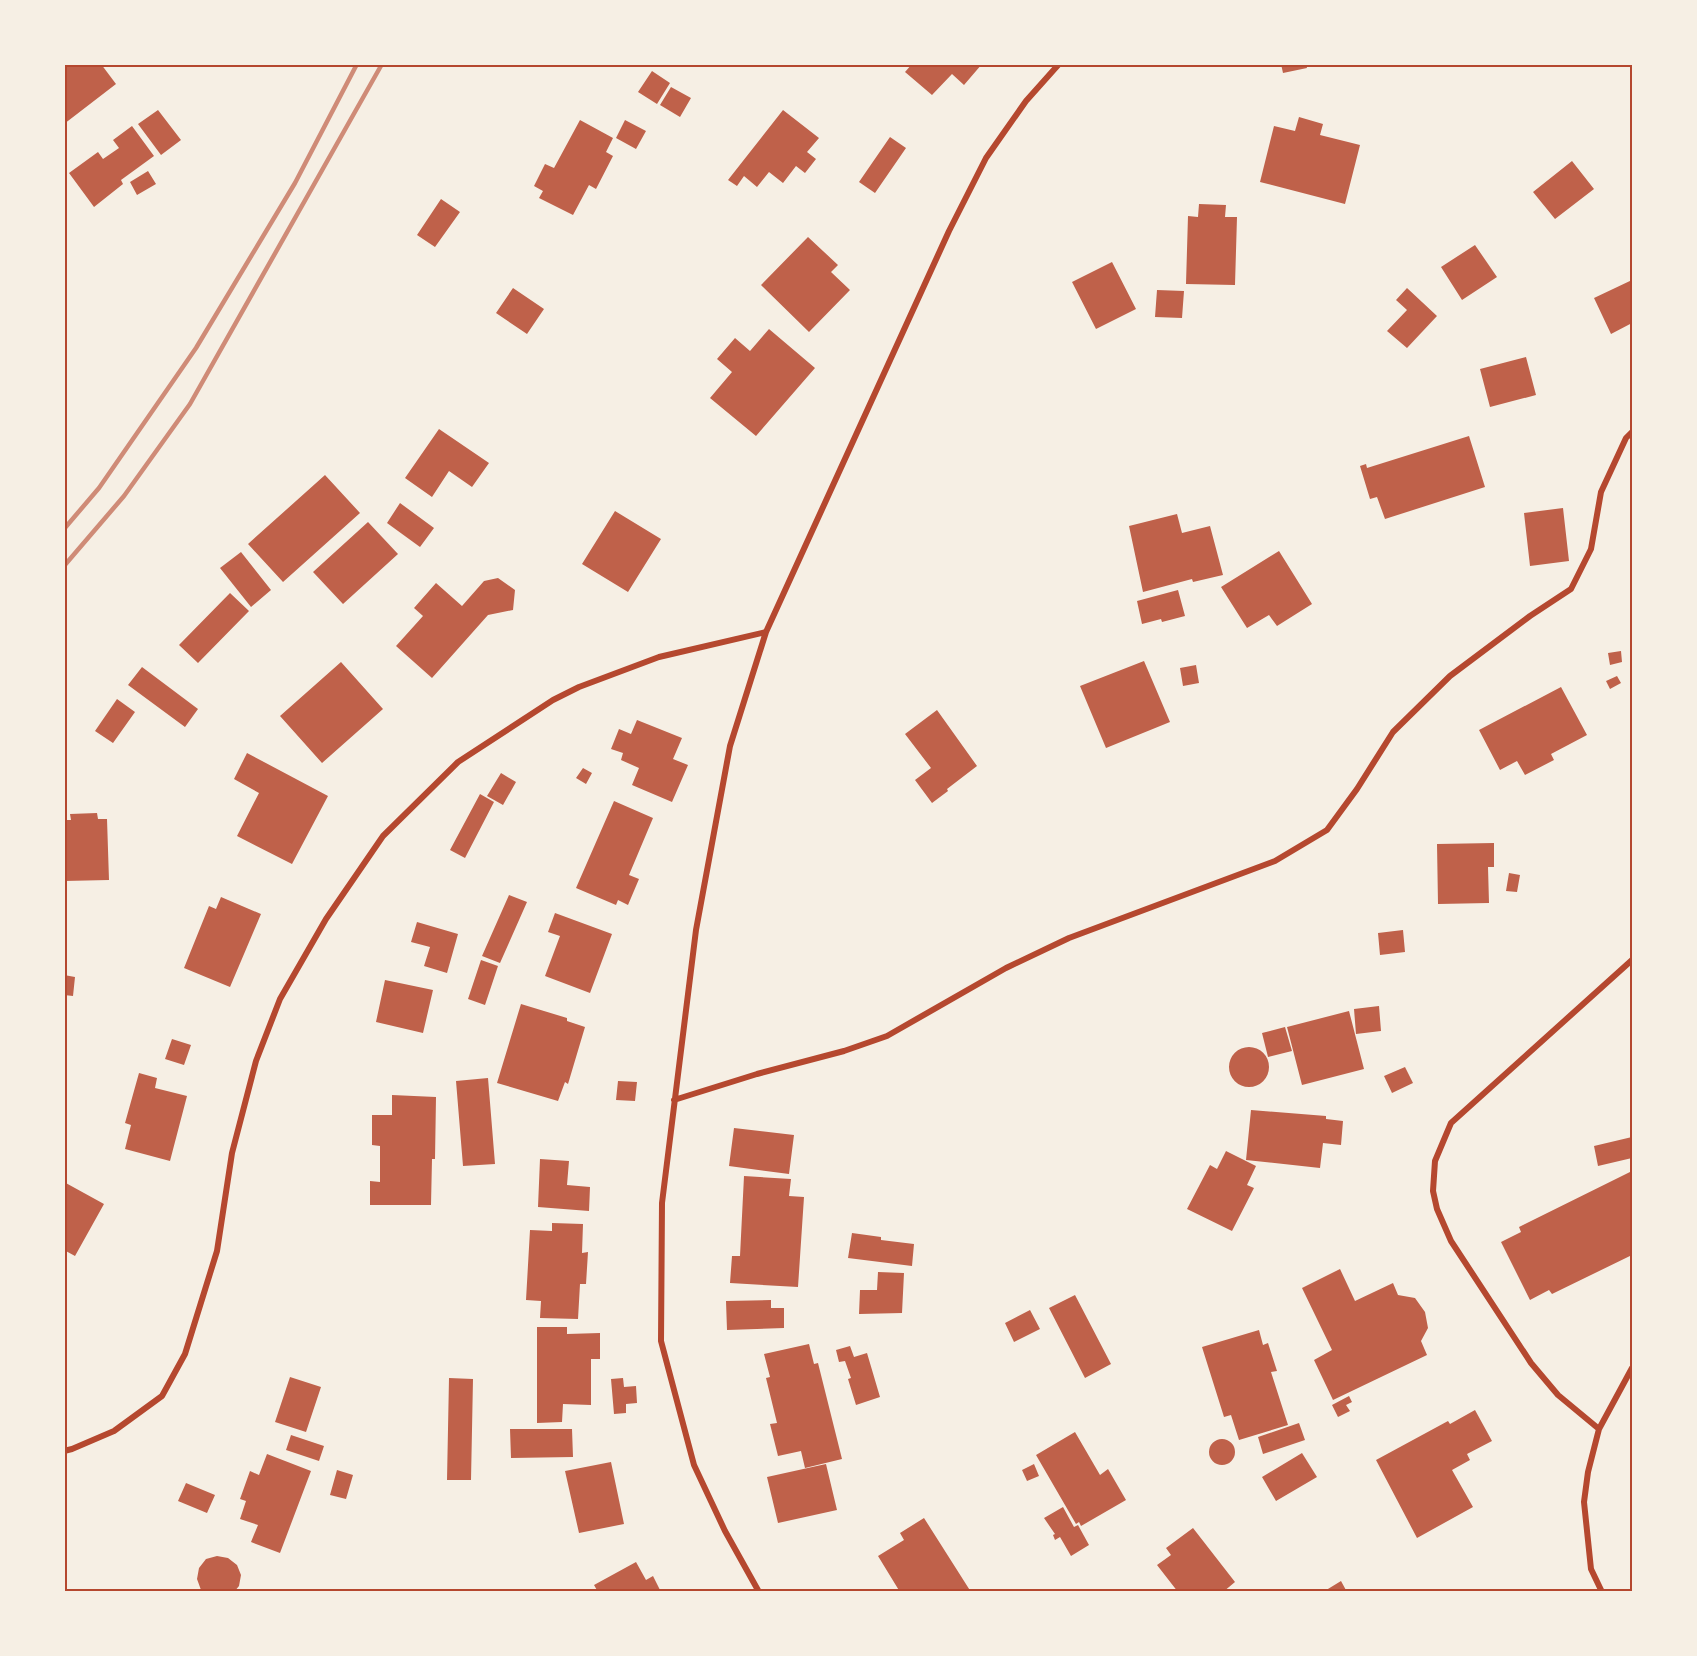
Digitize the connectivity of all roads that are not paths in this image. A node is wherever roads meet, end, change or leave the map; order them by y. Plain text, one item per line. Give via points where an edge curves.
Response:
1 (1059, 64) edge
2 (1632, 432) edge
3 (766, 632) junction
4 (1632, 960) edge
5 (674, 1100) junction
6 (1632, 1368) edge
7 (1599, 1429) junction
8 (64, 1451) edge
9 (759, 1592) edge
10 (1602, 1592) edge

1 - 3 street via 1026,101 986,158
2 - 5 street via 1601,492 1591,549 1570,589 1450,676 1393,732 1327,830 1275,861 1069,938 1006,968 887,1036
3 - 5 street via 730,746 696,930
3 - 8 street via 659,657 553,700 458,762 383,836 326,919 280,999 256,1061 232,1154 217,1251 185,1354 162,1396 114,1431
4 - 7 street via 1451,1123 1435,1161 1433,1191 1451,1241 1532,1363 1558,1395
5 - 9 street via 662,1203 661,1341 694,1465
6 - 7 street
7 - 10 street via 1584,1502 1591,1569

